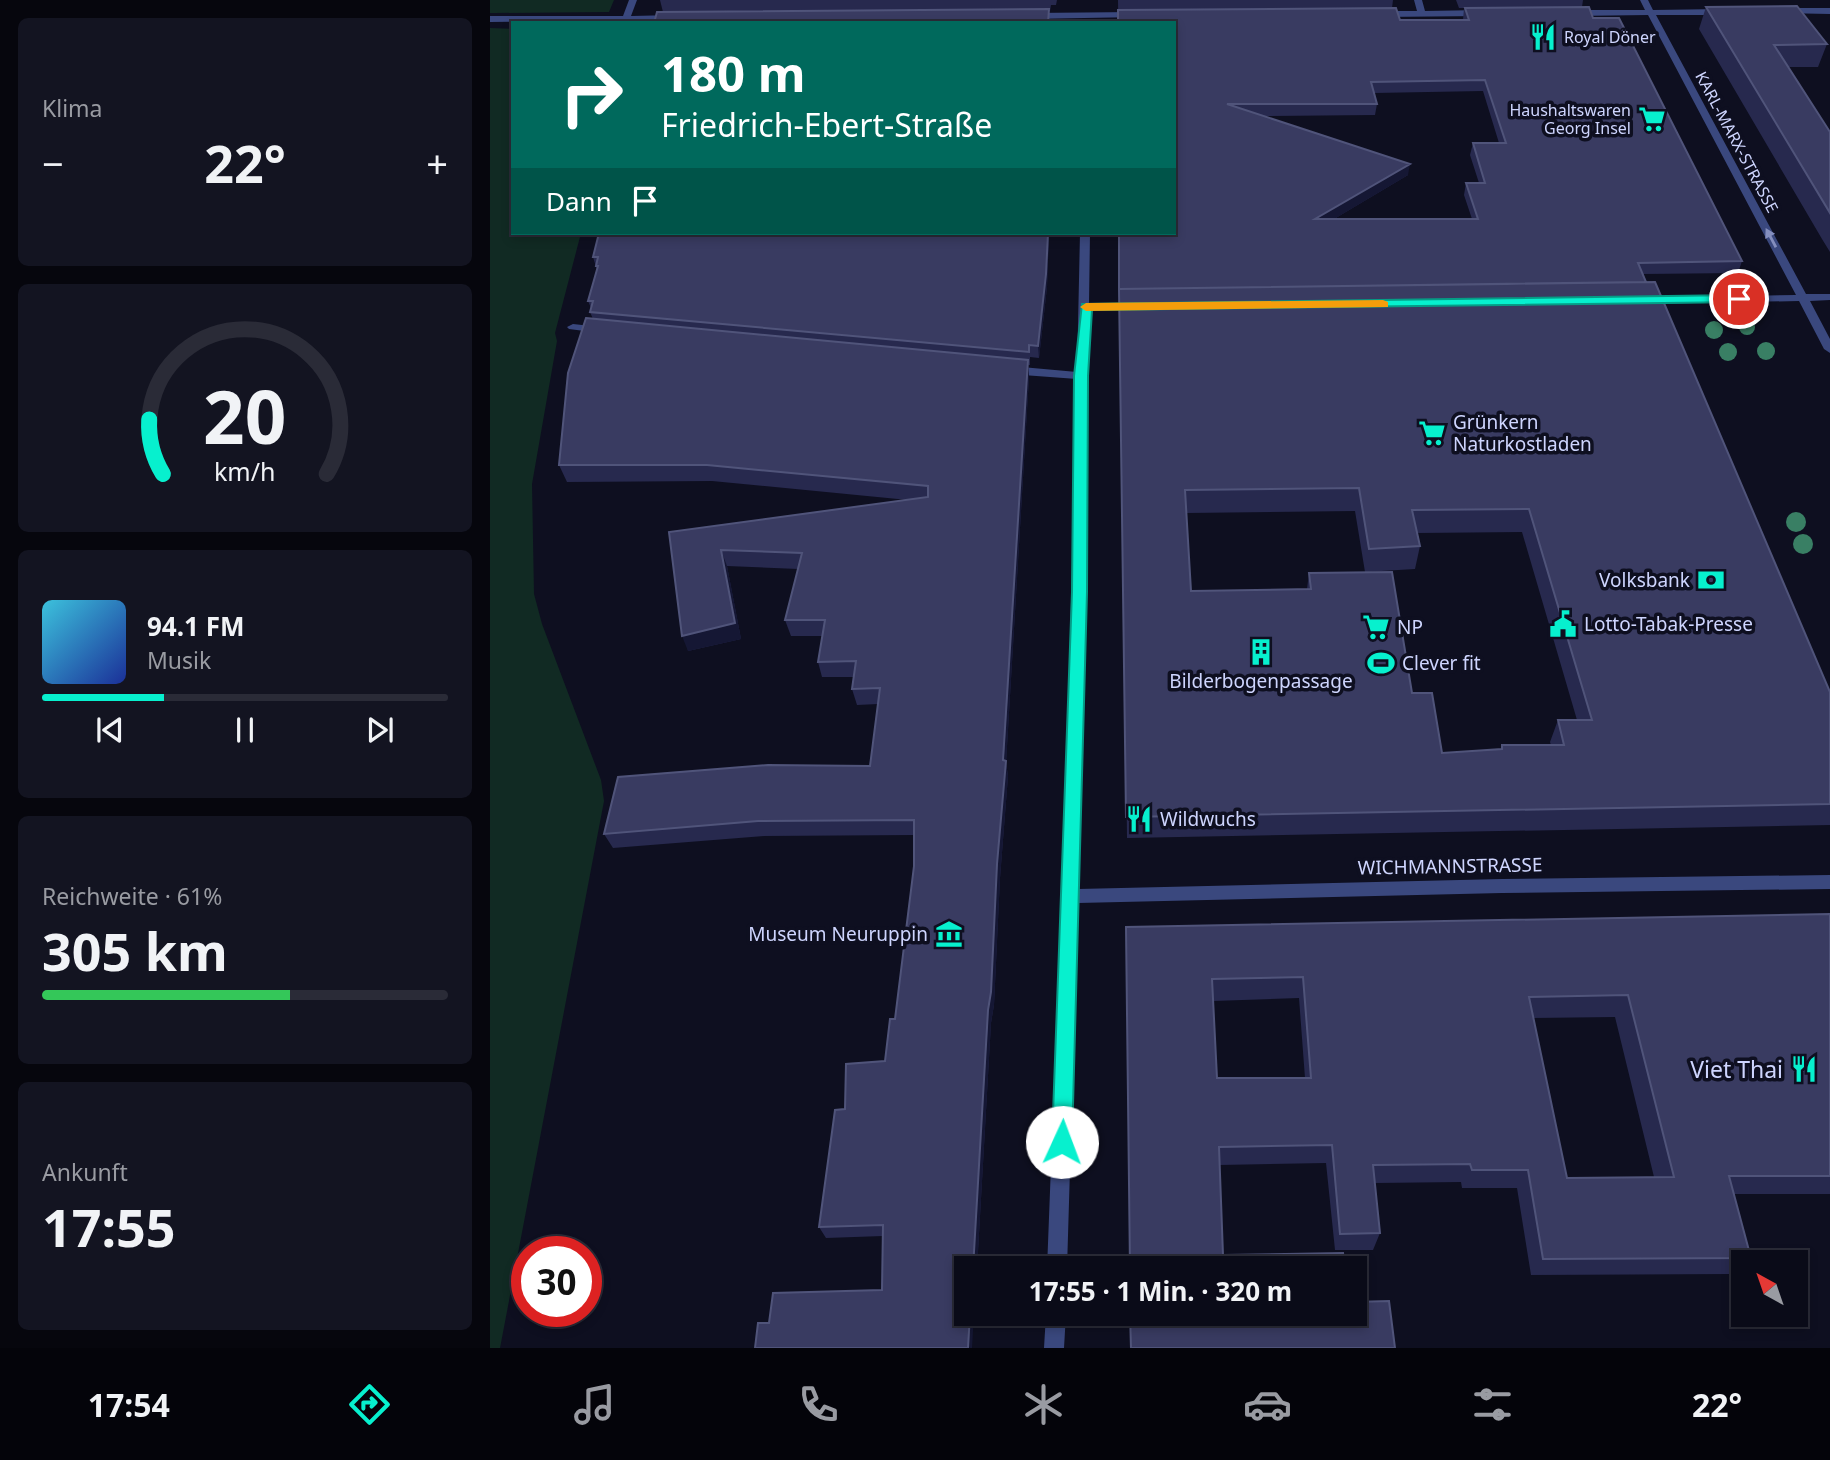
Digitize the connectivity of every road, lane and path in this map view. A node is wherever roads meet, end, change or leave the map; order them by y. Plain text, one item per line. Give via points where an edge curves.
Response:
1 (633, 0) edge
2 (1418, 0) edge
3 (1644, 0) edge
4 (1773, 11) edge
5 (1830, 11) edge
6 (1650, 12) junction
7 (1735, 12) edge
8 (1422, 13) junction
9 (1494, 13) edge
10 (1563, 13) edge
11 (1368, 14) edge
12 (1087, 15) edge
13 (1151, 15) edge
14 (1019, 16) edge
15 (680, 18) edge
16 (490, 19) edge
17 (625, 20) edge
18 (1085, 235) edge
19 (1830, 297) edge
20 (1803, 298) junction
21 (1629, 301) edge
22 (1154, 306) edge
23 (1086, 307) junction
24 (573, 327) dead end
25 (615, 331) edge
26 (1830, 349) edge
27 (1000, 369) edge
28 (1081, 376) junction
29 (1830, 882) edge
30 (1070, 896) junction
31 (1057, 1256) edge
32 (1055, 1326) edge
33 (1054, 1348) edge

1 - 17 street
2 - 8 street
3 - 6 street, KARL-MARX-STRASSE
4 - 5 street
6 - 7 street
6 - 10 street
20 -> 6 street, KARL-MARX-STRASSE
8 - 9 street
8 - 11 street
12 - 13 street
12 - 14 street
15 - 17 street
16 - 17 street
18 - 23 street
19 - 20 street
20 - 21 street
20 - 26 street, KARL-MARX-STRASSE
22 - 23 street
23 - 28 street
24 - 25 street
27 - 28 street
28 - 30 street
29 - 30 street, WICHMANNSTRASSE
30 - 31 street
32 - 33 street

